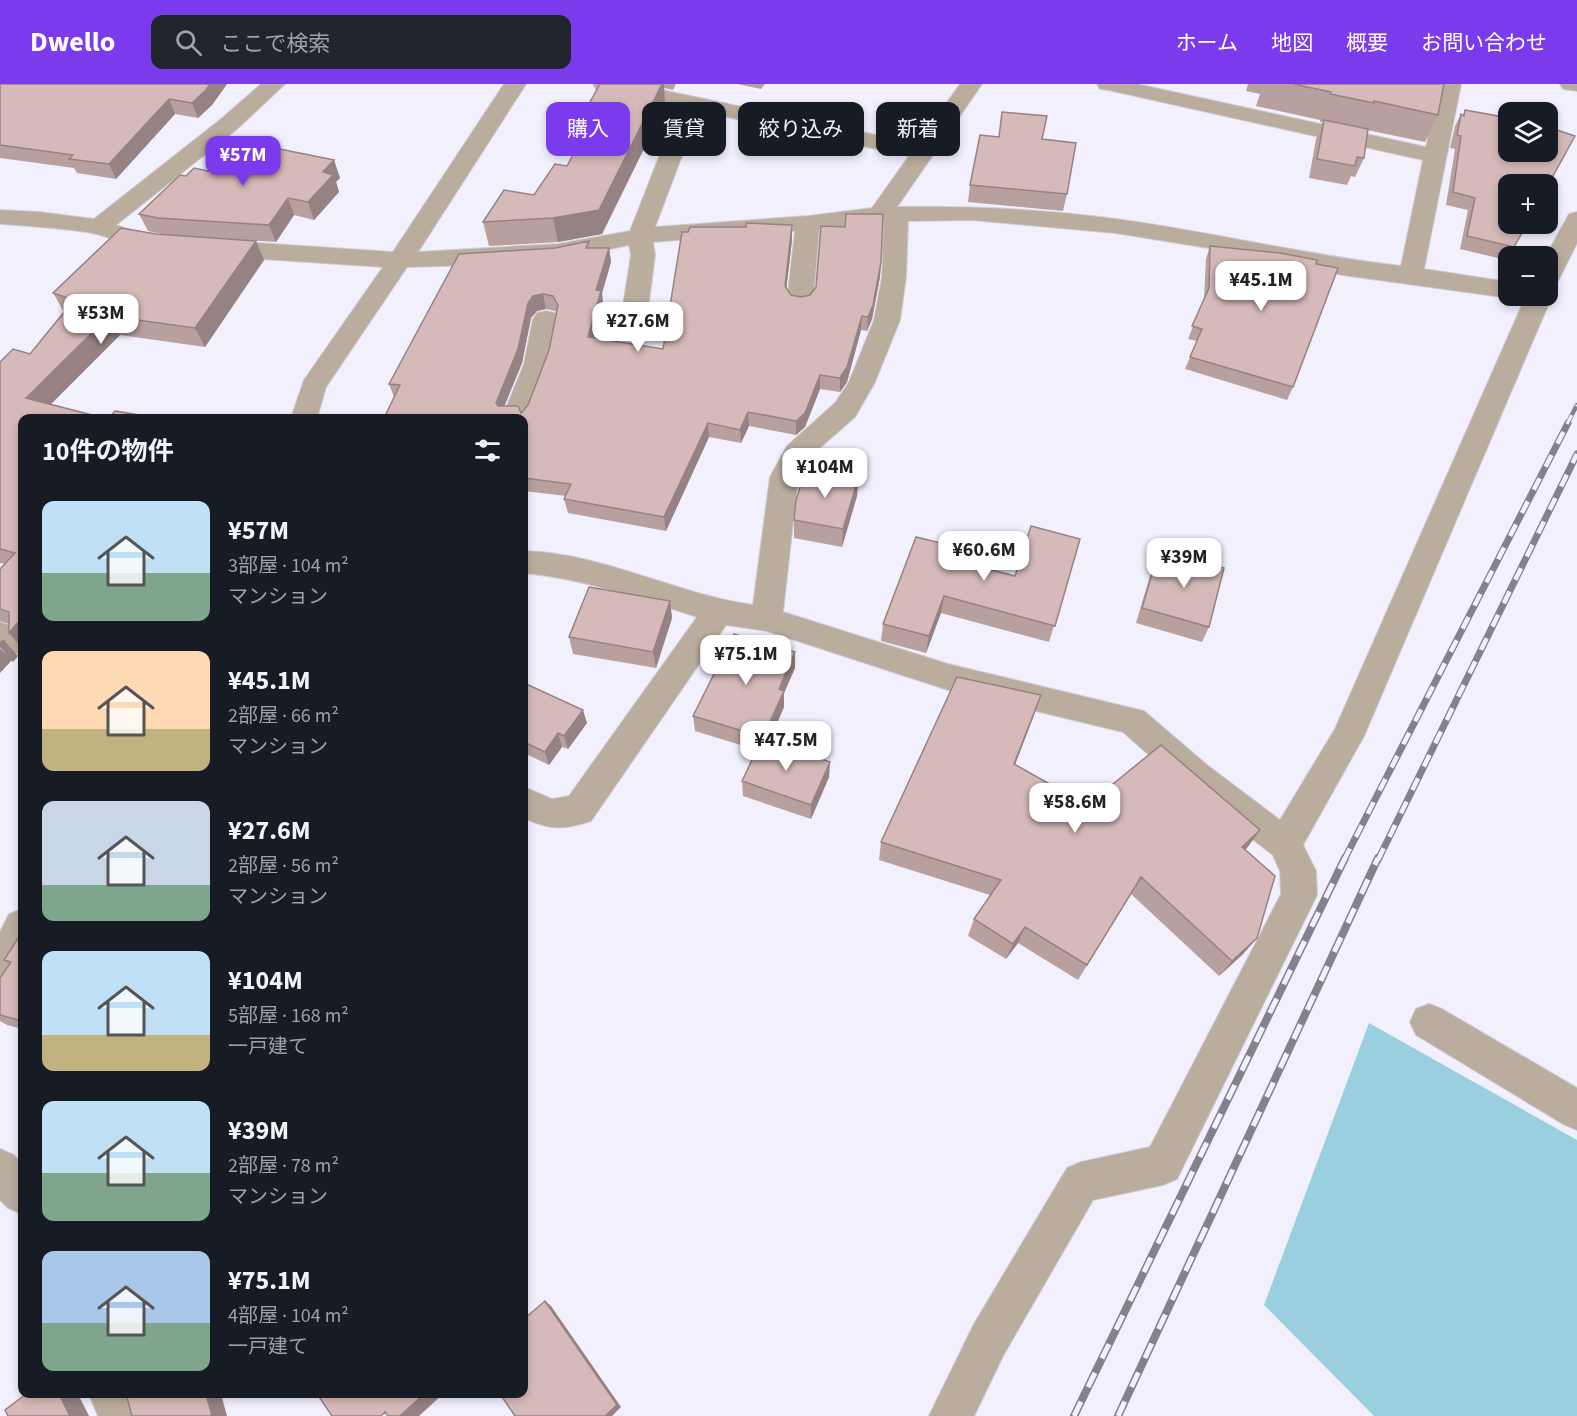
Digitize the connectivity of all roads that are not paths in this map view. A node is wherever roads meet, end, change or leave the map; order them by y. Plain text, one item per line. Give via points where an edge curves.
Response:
1 (274, 84) edge
2 (515, 84) edge
3 (604, 84) edge
4 (971, 84) edge
5 (1108, 84) edge
6 (1450, 84) edge
7 (1571, 84) edge
8 (1577, 85) edge
9 (686, 102) edge
10 (958, 102) edge
11 (726, 110) edge
12 (876, 142) edge
13 (671, 156) edge
14 (920, 156) edge
15 (1435, 156) junction
16 (888, 214) junction
17 (0, 217) edge
18 (1577, 219) edge
19 (807, 223) junction
20 (99, 227) junction
21 (640, 236) junction
22 (1558, 257) edge
23 (400, 260) junction
24 (1411, 274) junction
25 (1498, 288) edge
26 (800, 300) edge
27 (1535, 306) edge
28 (546, 319) dead end
29 (633, 325) dead end
30 (305, 414) edge
31 (517, 414) edge
32 (528, 562) edge
33 (718, 612) junction
34 (767, 619) junction
35 (0, 634) edge
36 (18, 641) edge
37 (528, 804) edge
38 (1285, 844) junction
39 (18, 934) edge
40 (0, 970) edge
41 (1429, 1022) dead end
42 (1577, 1110) edge
43 (0, 1169) edge
44 (18, 1189) edge
45 (113, 1398) edge
46 (121, 1416) edge
47 (951, 1416) edge

1 - 20 street
2 - 23 street
3 - 9 street
4 - 10 street
5 - 15 street
6 - 15 street
7 - 8 street
11 - 12 street
13 - 21 street
14 - 16 street
15 - 24 street
16 - 19 street
16 - 24 street via 971,213 1115,226 1342,267
16 - 34 street via 894,277 886,320 862,381 845,410 797,453 784,477
17 - 20 street
18 - 22 street
19 - 21 street
19 - 26 street
20 - 23 street via 129,238 183,245
21 - 23 street via 558,252
21 - 29 street via 643,255
23 - 30 street via 313,386
24 - 25 street
27 - 38 street via 1348,735
28 - 31 street via 537,364
32 - 33 street via 600,574
33 - 34 street
33 - 37 street via 579,810 550,814
34 - 38 street via 948,677 1133,721
35 - 36 street
38 - 47 street via 1298,870 1299,895 1162,1165 1081,1182 989,1339
39 - 40 street
41 - 42 street
43 - 44 street
45 - 46 street

